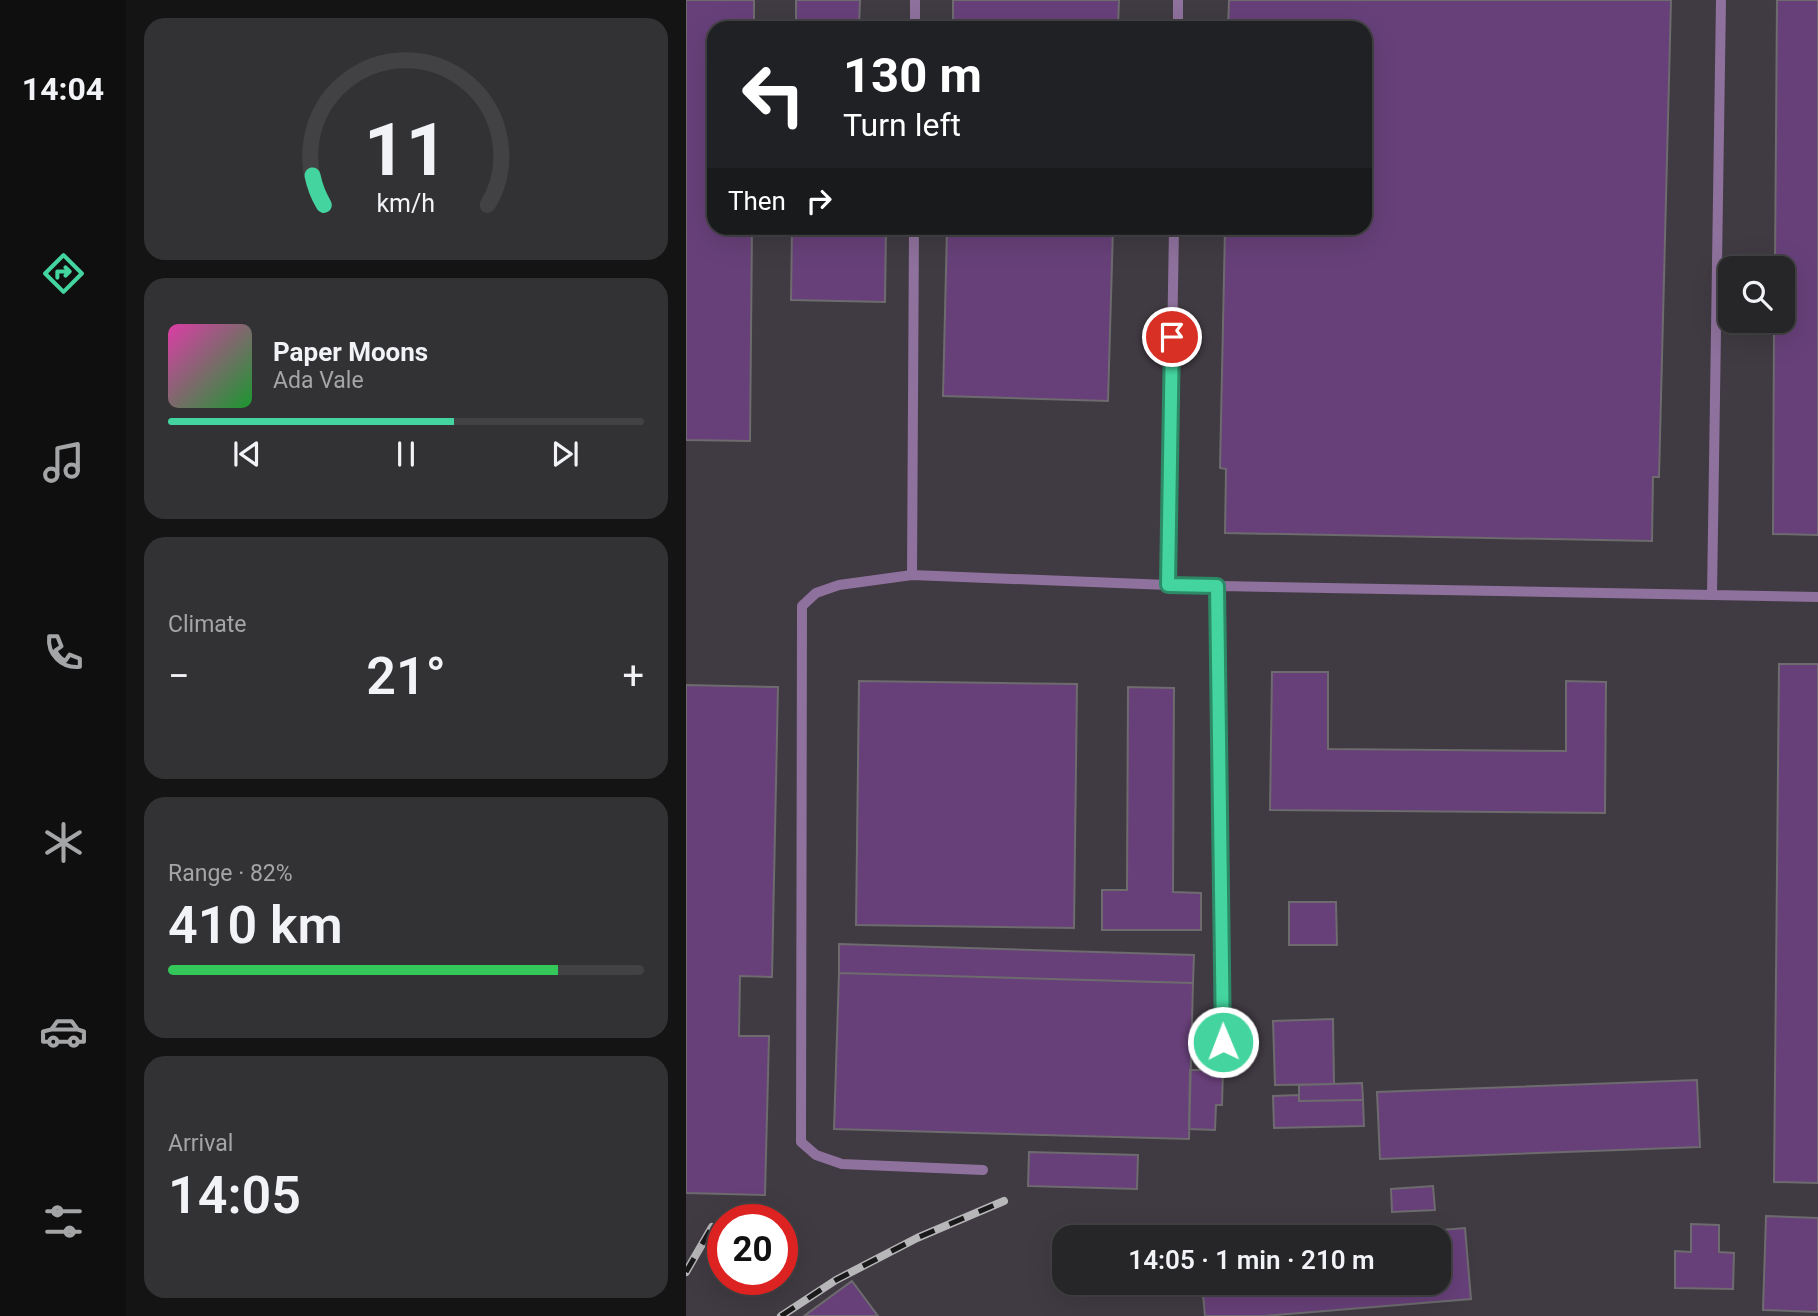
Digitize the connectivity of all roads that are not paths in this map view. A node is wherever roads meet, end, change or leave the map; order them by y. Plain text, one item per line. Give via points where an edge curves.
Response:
1 (915, 0) edge
2 (1178, 0) edge
3 (1721, 0) edge
4 (915, 21) edge
5 (1178, 21) edge
6 (914, 235) edge
7 (1174, 235) edge
8 (912, 575) junction
9 (1168, 585) junction
10 (1217, 586) junction
11 (1712, 595) junction
12 (1818, 597) edge
13 (1223, 1042) dead end
14 (983, 1170) dead end

1 - 4 lane
2 - 5 lane
3 - 11 lane
6 - 8 lane
7 - 9 lane
8 - 9 lane
8 - 14 lane via 839,585 816,593 802,606 801,1142 816,1155 842,1164
9 - 10 lane
10 - 11 lane
10 - 13 lane
11 - 12 lane

